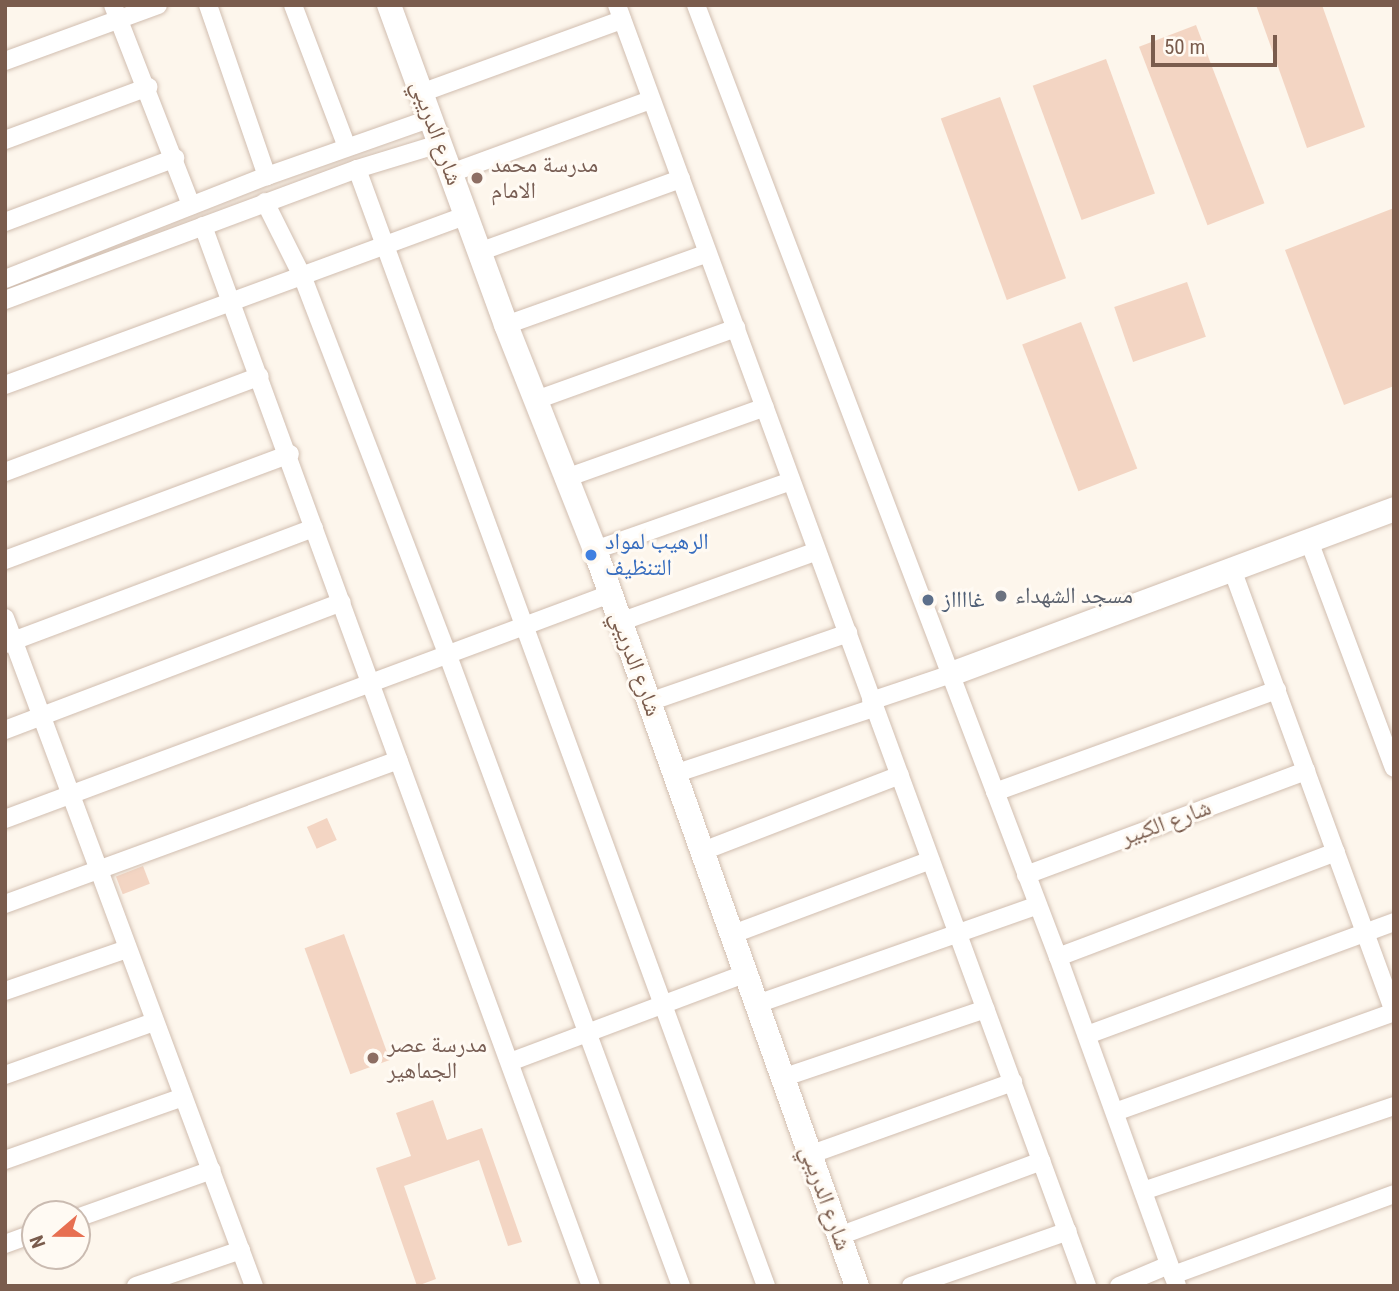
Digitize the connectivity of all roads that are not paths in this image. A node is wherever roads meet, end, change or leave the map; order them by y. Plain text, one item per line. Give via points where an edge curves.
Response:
1 (158, 5) edge
2 (208, 5) edge
3 (293, 5) edge
4 (696, 5) edge
5 (395, 7) edge
6 (116, 12) edge
7 (620, 13) edge
8 (5, 61) edge
9 (148, 87) junction
10 (421, 93) junction
11 (651, 100) junction
12 (429, 119) junction
13 (5, 140) edge
14 (439, 144) junction
15 (347, 147) junction
16 (175, 158) junction
17 (357, 169) junction
18 (451, 173) junction
19 (267, 176) junction
20 (681, 179) junction
21 (265, 202) junction
22 (191, 205) junction
23 (466, 215) junction
24 (5, 222) edge
25 (203, 226) junction
26 (384, 246) junction
27 (480, 252) junction
28 (708, 253) junction
29 (303, 278) junction
30 (5, 279) edge
31 (5, 300) edge
32 (232, 301) junction
33 (506, 325) junction
34 (736, 328) junction
35 (260, 376) junction
36 (5, 385) edge
37 (536, 400) junction
38 (765, 407) junction
39 (290, 454) junction
40 (5, 472) edge
41 (566, 478) junction
42 (792, 481) junction
43 (1393, 512) edge
44 (314, 528) junction
45 (1309, 541) junction
46 (595, 550) junction
47 (817, 551) junction
48 (5, 561) edge
49 (1233, 569) junction
50 (610, 594) junction
51 (342, 602) junction
52 (5, 618) edge
53 (620, 622) junction
54 (522, 626) junction
55 (848, 633) junction
56 (10, 642) edge
57 (447, 653) junction
58 (951, 674) junction
59 (372, 682) junction
60 (1277, 690) junction
61 (649, 702) junction
62 (873, 704) junction
63 (43, 716) junction
64 (5, 730) edge
65 (399, 760) junction
66 (1394, 768) edge
67 (1306, 771) junction
68 (674, 774) junction
69 (900, 775) junction
70 (995, 792) junction
71 (72, 793) junction
72 (5, 819) edge
73 (703, 851) junction
74 (1336, 852) junction
75 (931, 860) junction
76 (99, 870) junction
77 (1026, 875) junction
78 (5, 904) edge
79 (1037, 906) junction
80 (1394, 922) edge
81 (1366, 933) junction
82 (733, 934) junction
83 (958, 934) junction
84 (127, 950) junction
85 (1058, 957) junction
86 (747, 973) junction
87 (5, 991) edge
88 (666, 1003) junction
89 (757, 1004) junction
90 (986, 1009) junction
91 (1394, 1011) edge
92 (154, 1022) junction
93 (590, 1032) junction
94 (1087, 1035) junction
95 (510, 1062) junction
96 (5, 1075) edge
97 (782, 1078) junction
98 (1013, 1083) junction
99 (183, 1097) junction
100 (1394, 1106) edge
101 (1115, 1112) junction
102 (809, 1155) junction
103 (5, 1160) edge
104 (1041, 1160) junction
105 (212, 1170) junction
106 (1143, 1191) junction
107 (1394, 1194) edge
108 (91, 1214) edge
109 (1068, 1231) junction
110 (839, 1236) junction
111 (241, 1250) junction
112 (1173, 1275) edge
113 (851, 1284) edge
114 (136, 1286) edge
115 (254, 1286) edge
116 (591, 1286) edge
117 (681, 1286) edge
118 (766, 1286) edge
119 (911, 1286) edge
120 (1087, 1286) edge
121 (1119, 1286) edge

1 - 6 street
2 - 19 street
3 - 15 street
4 - 58 street
5 - 10 street, شارع الدريبي
6 - 8 street
6 - 9 street
7 - 10 street
7 - 11 street
9 - 13 street
9 - 16 street
10 - 12 street, شارع الدريبي
11 - 18 street
11 - 20 street
12 - 14 street, شارع الدريبي
12 - 15 street
14 - 17 street
14 - 18 street, شارع الدريبي
15 - 19 street
16 - 22 street
16 - 24 street
17 - 21 street
17 - 26 street
18 - 23 street, شارع الدريبي
19 - 22 street
20 - 27 street
20 - 28 street
21 - 25 street
21 - 29 street
22 - 30 street
23 - 26 street
23 - 27 street, شارع الدريبي
25 - 31 street
25 - 32 street
26 - 29 street
26 - 54 street
27 - 33 street, شارع الدريبي
28 - 33 street
28 - 34 street
29 - 32 street
29 - 57 street
32 - 35 street
32 - 36 street
33 - 37 street, شارع الدريبي
34 - 37 street
34 - 38 street
35 - 39 street
35 - 40 street
37 - 41 street, شارع الدريبي
38 - 41 street
38 - 42 street
39 - 44 street
39 - 48 street
41 - 46 street, شارع الدريبي
42 - 46 street
42 - 47 street
43 - 45 street
44 - 51 street
44 - 56 street
45 - 49 street
45 - 66 street
46 - 50 street, شارع الدريبي
47 - 53 street
47 - 55 street
49 - 58 street
49 - 60 street
50 - 53 street, شارع الدريبي
50 - 54 street
51 - 59 street
51 - 63 street
52 - 56 street
53 - 61 street, شارع الدريبي
54 - 57 street
54 - 88 street
55 - 61 street
55 - 62 street
56 - 63 street
57 - 59 street
57 - 93 street
58 - 62 street
58 - 70 street
59 - 65 street
59 - 71 street
60 - 67 street
60 - 70 street
61 - 68 street, شارع الدريبي
62 - 68 street
62 - 69 street
63 - 64 street
63 - 71 street
65 - 76 street
65 - 95 street
67 - 74 street
67 - 77 street, شارع الكبير
68 - 73 street, شارع الدريبي
69 - 73 street
69 - 75 street
70 - 77 street
71 - 72 street
71 - 76 street
73 - 82 street, شارع الدريبي
74 - 81 street
74 - 85 street
75 - 82 street
75 - 83 street
76 - 78 street
76 - 84 street
77 - 79 street
79 - 83 street
79 - 85 street
80 - 81 street
81 - 91 street
81 - 94 street
82 - 86 street, شارع الدريبي
83 - 89 street
83 - 90 street
84 - 87 street
84 - 92 street
85 - 94 street
86 - 88 street
86 - 89 street, شارع الدريبي
88 - 93 street
88 - 118 street
89 - 97 street, شارع الدريبي
90 - 97 street
90 - 98 street
91 - 101 street
92 - 96 street
92 - 99 street
93 - 95 street
93 - 117 street
94 - 101 street
95 - 116 street
97 - 102 street, شارع الدريبي
98 - 102 street
98 - 104 street
99 - 103 street
99 - 105 street
100 - 106 street
101 - 106 street
102 - 110 street, شارع الدريبي
104 - 109 street
104 - 110 street
105 - 108 street
105 - 111 street
106 - 112 street
107 - 112 street
109 - 119 street
109 - 120 street
110 - 113 street, شارع الدريبي
111 - 114 street
111 - 115 street
112 - 121 street

